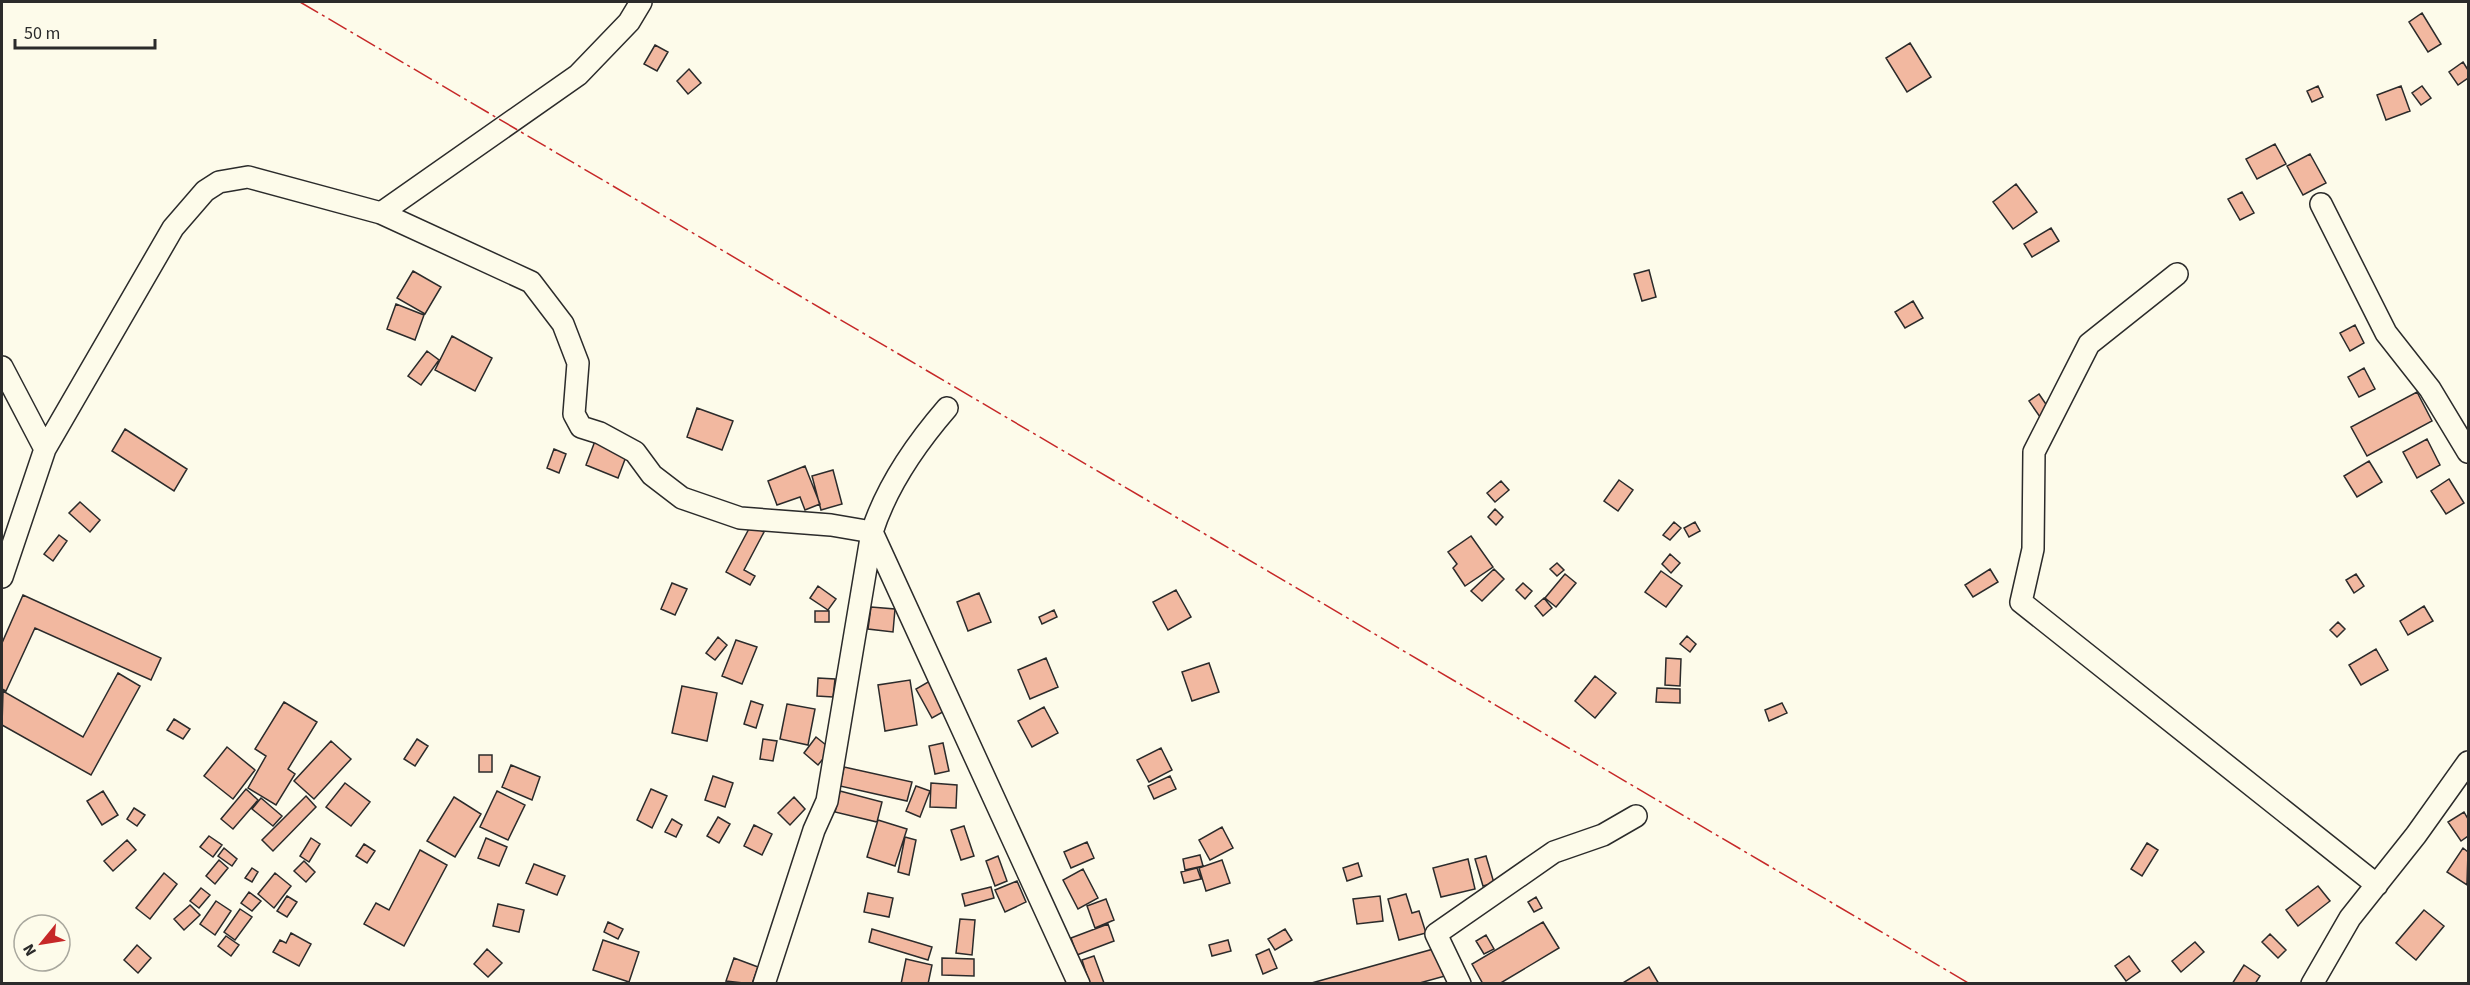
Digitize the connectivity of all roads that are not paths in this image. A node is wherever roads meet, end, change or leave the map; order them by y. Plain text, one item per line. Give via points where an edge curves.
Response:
1 (641, 2) edge
2 (2321, 204) dead end
3 (381, 213) junction
4 (2177, 274) dead end
5 (2, 367) edge
6 (947, 408) dead end
7 (45, 450) junction
8 (2469, 452) edge
9 (872, 532) junction
10 (2, 577) edge
11 (2469, 762) edge
12 (1636, 816) dead end
13 (2376, 885) junction
14 (764, 984) edge
15 (1079, 984) edge
16 (1460, 984) edge
17 (2312, 984) edge

1 - 3 street via 629,22 578,75
2 - 8 street via 2386,333 2430,388
3 - 7 street via 248,177 219,182 204,191 173,228
3 - 9 street via 531,282 563,324 578,363 574,414 581,427 635,452 652,475 682,498 740,518
4 - 13 street via 2089,344 2034,452 2033,549 2021,602
5 - 7 street
6 - 9 street via 916,444 879,511
7 - 10 street
9 - 14 street via 827,801
9 - 15 street
11 - 13 street
12 - 16 street via 1603,835 1554,852 1436,934
13 - 17 street via 2350,918

